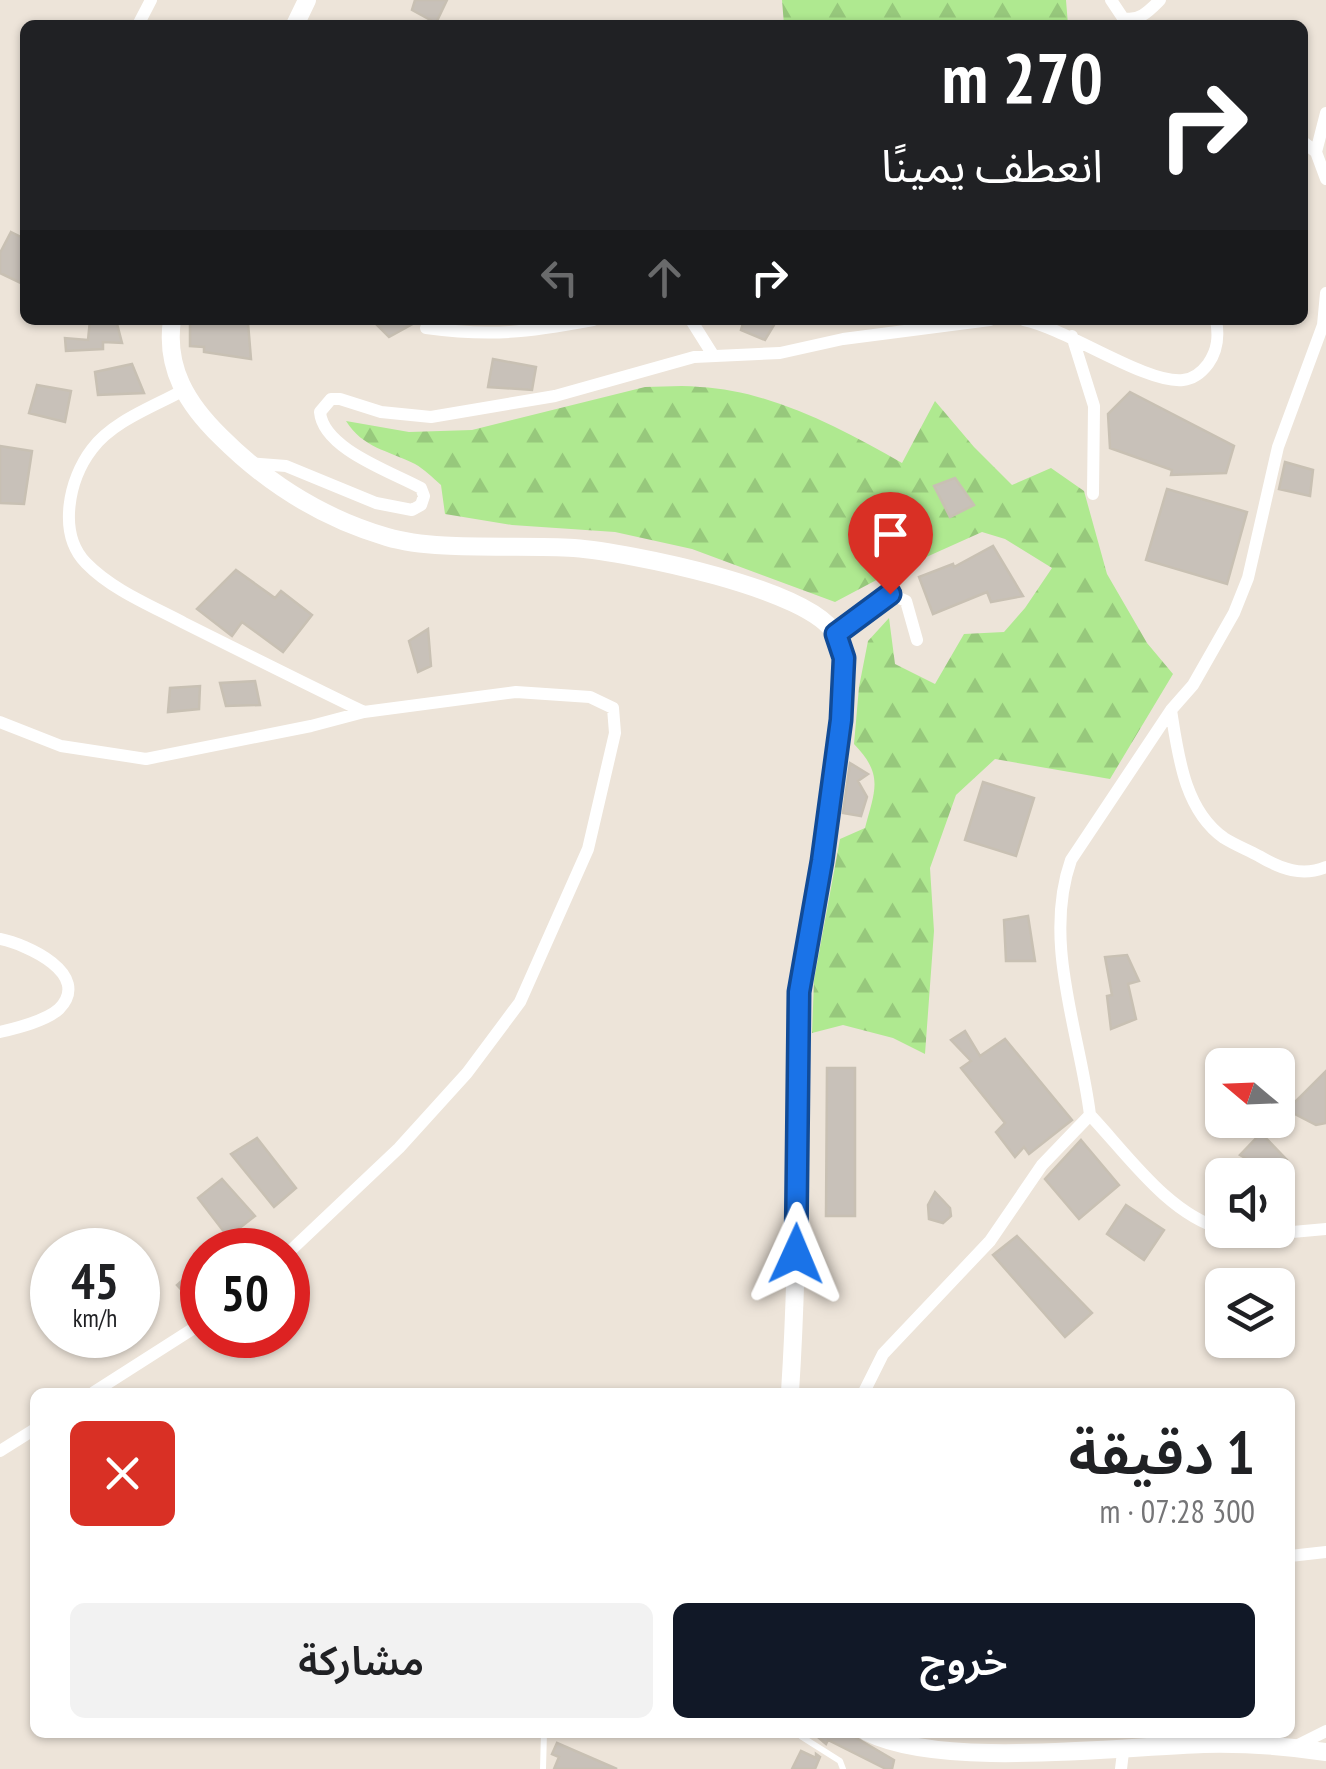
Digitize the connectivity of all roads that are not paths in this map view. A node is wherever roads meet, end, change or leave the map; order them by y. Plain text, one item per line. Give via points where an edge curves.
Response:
1 (1111, 0) edge
2 (1160, 0) edge
3 (1128, 20) edge
4 (1136, 20) edge
5 (1326, 113) edge
6 (1308, 146) edge
7 (1316, 152) junction
8 (1326, 178) edge
9 (1326, 292) edge
10 (167, 325) edge
11 (568, 325) edge
12 (695, 325) edge
13 (952, 325) edge
14 (1045, 325) edge
15 (1217, 325) edge
16 (426, 328) dead end
17 (1072, 336) junction
18 (712, 355) junction
19 (182, 391) junction
20 (246, 462) junction
21 (1093, 494) dead end
22 (836, 634) junction
23 (917, 640) dead end
24 (1171, 710) junction
25 (364, 712) junction
26 (0, 722) edge
27 (1326, 867) edge
28 (0, 939) edge
29 (0, 1032) edge
30 (1090, 1115) junction
31 (1205, 1223) edge
32 (1326, 1229) edge
33 (310, 1232) edge
34 (1295, 1232) edge
35 (180, 1338) edge
36 (100, 1388) edge
37 (790, 1388) edge
38 (866, 1388) edge
39 (30, 1432) edge
40 (0, 1451) edge
41 (1326, 1552) edge
42 (1295, 1555) edge
43 (1326, 1731) edge
44 (544, 1738) edge
45 (807, 1738) edge
46 (879, 1738) edge
47 (1292, 1748) junction
48 (1326, 1752) edge
49 (1122, 1760) edge
50 (543, 1769) edge
51 (843, 1769) edge

1 - 3 street
2 - 4 street
5 - 7 street
6 - 7 street
7 - 8 street
9 - 24 street via 1323,325 1268,480 1248,578 1216,648
10 - 19 main road
11 - 16 street via 528,333
12 - 18 street
13 - 18 street via 780,353
14 - 17 street
15 - 17 street via 1213,356 1201,373 1182,380 1124,363
17 - 21 street via 1094,406
18 - 20 street via 555,396 431,417 331,399 320,412 326,431 354,454 421,488 421,505 412,510 376,503 286,466
19 - 20 main road
19 - 25 street via 92,448 68,521 84,562 168,614
20 - 22 main road via 313,508 392,538 579,548 662,562 792,602
22 - 23 street via 890,594 906,601
22 - 37 main road via 844,658 841,720 799,992
24 - 27 street via 1185,779 1208,822 1273,864 1295,872
24 - 30 street via 1063,881 1068,1004
25 - 26 street via 146,758 61,746
25 - 33 street via 516,692 590,697 613,708 615,733 588,849 520,1002 399,1148
28 - 29 street via 43,956 66,979 67,990 55,1012
30 - 31 street via 1158,1188
30 - 38 street via 1042,1165 990,1242 883,1354
32 - 34 street
35 - 36 street
39 - 40 street
41 - 42 street
43 - 47 street
44 - 50 lane
45 - 51 lane
46 - 49 main road via 947,1758
47 - 48 main road
47 - 49 main road via 1202,1744

